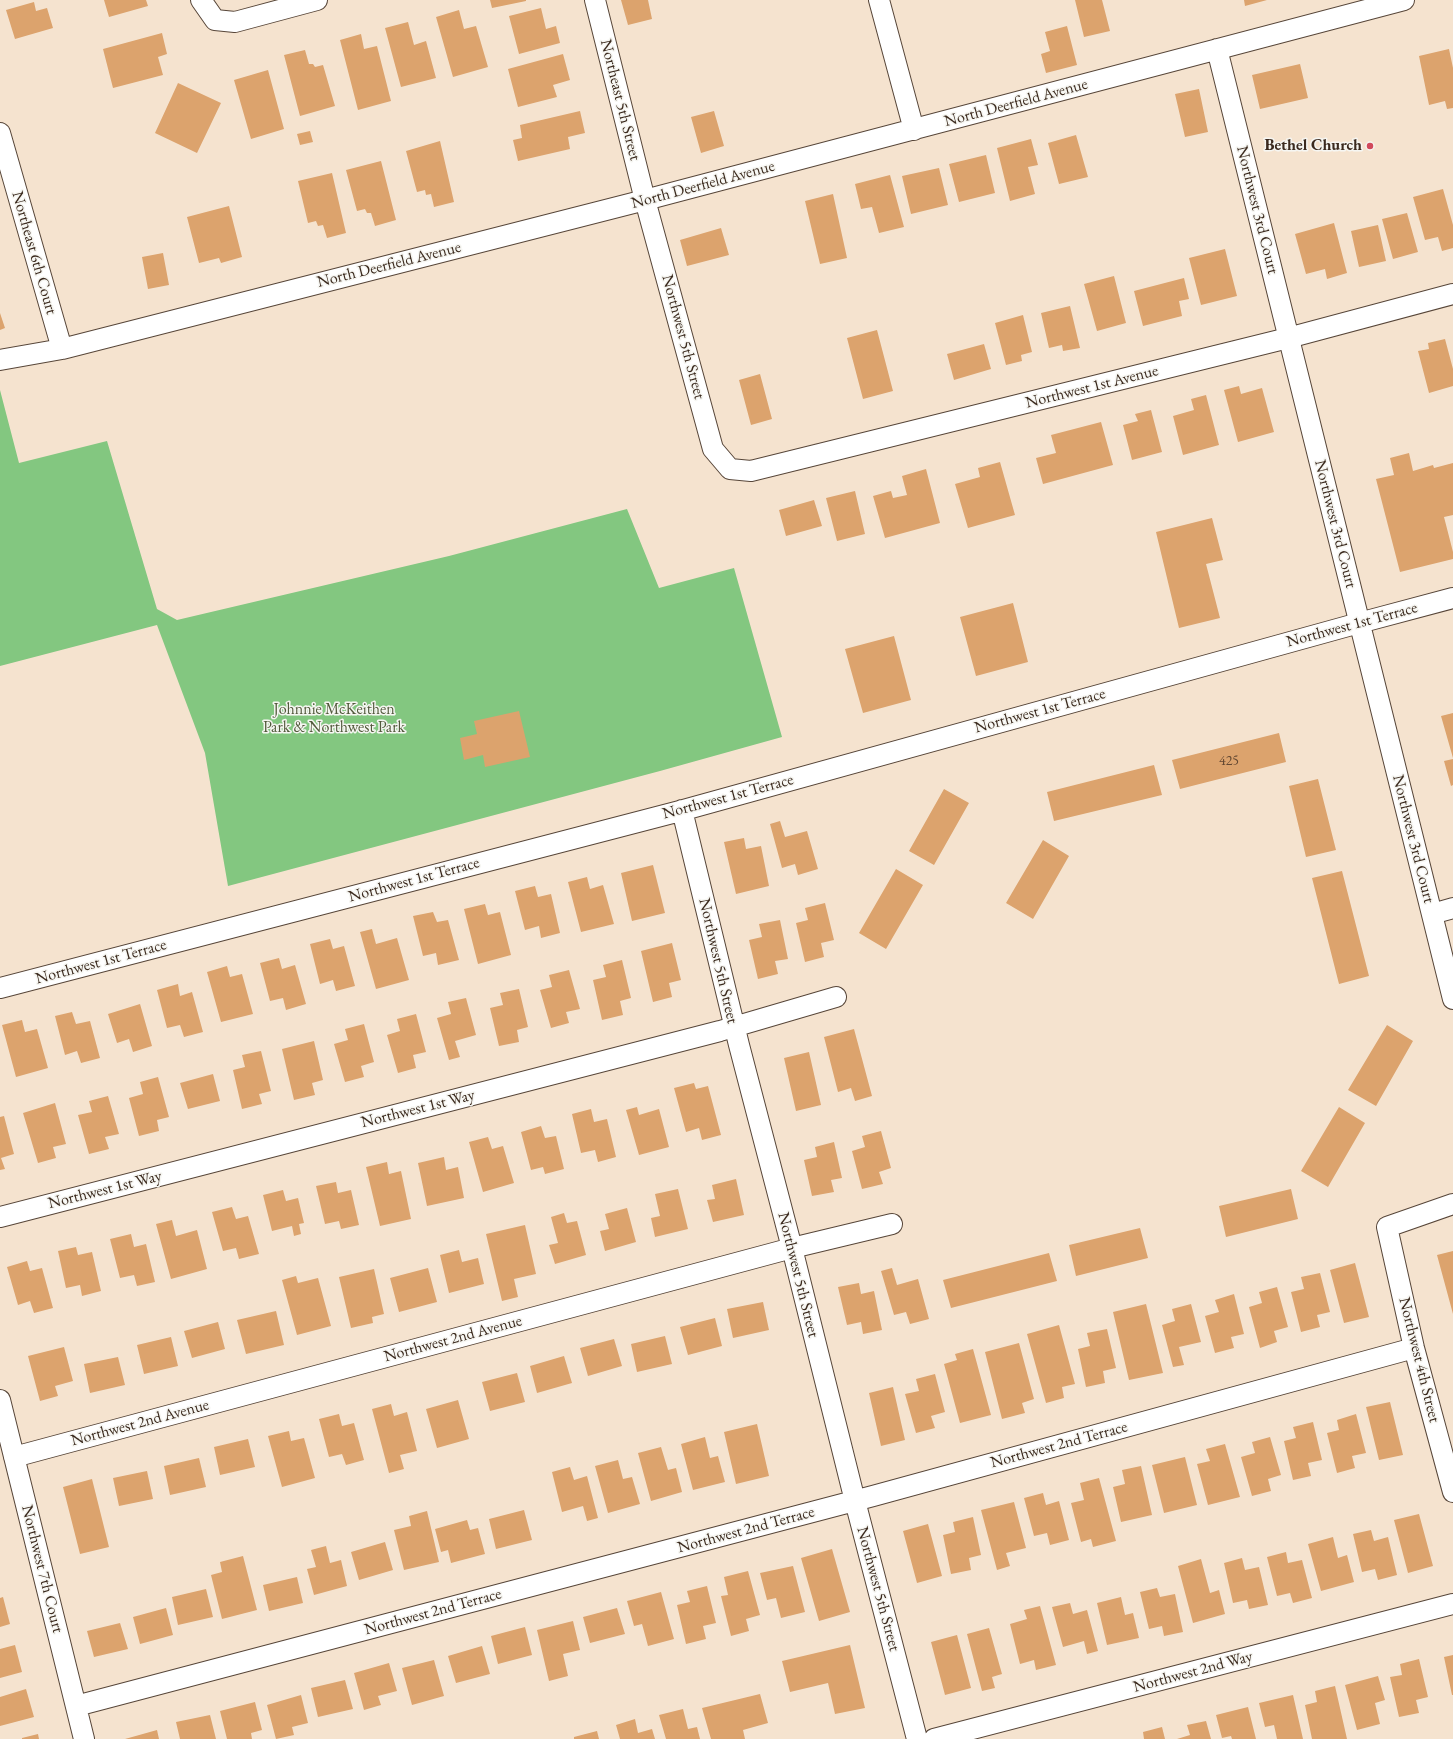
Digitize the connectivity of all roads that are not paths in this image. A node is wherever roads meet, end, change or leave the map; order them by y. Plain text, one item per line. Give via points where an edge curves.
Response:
1 (201, 0) edge
2 (317, 0) edge
3 (595, 0) edge
4 (880, 0) edge
5 (1404, 0) edge
6 (1217, 49) junction
7 (914, 130) junction
8 (0, 133) edge
9 (646, 200) junction
10 (1453, 294) edge
11 (1288, 338) junction
12 (62, 349) junction
13 (0, 360) edge
14 (730, 469) joint
15 (1453, 598) edge
16 (1360, 623) junction
17 (682, 810) junction
18 (1453, 908) edge
19 (1432, 914) junction
20 (0, 988) edge
21 (836, 996) dead end
22 (1453, 999) edge
23 (734, 1028) junction
24 (1453, 1204) edge
25 (0, 1217) edge
26 (892, 1224) dead end
27 (792, 1248) junction
28 (1414, 1348) junction
29 (0, 1400) edge
30 (14, 1457) junction
31 (1453, 1492) edge
32 (855, 1501) junction
33 (1453, 1604) edge
34 (76, 1706) junction
35 (84, 1739) edge
36 (917, 1739) edge
37 (934, 1739) edge

1 - 2 street via 215,20 235,22
3 - 9 street, Northeast 5th Street
4 - 7 street
5 - 6 street, North Deerfield Avenue
6 - 7 street, North Deerfield Avenue
6 - 11 street, Northwest 3rd Court
7 - 9 street, North Deerfield Avenue
8 - 12 street, Northeast 6th Court
9 - 12 street, North Deerfield Avenue
9 - 14 street, Northwest 5th Street via 713,449
10 - 11 street, Northwest 1st Avenue
11 - 14 street, Northwest 1st Avenue via 751,471
11 - 16 street, Northwest 3rd Court
12 - 13 street, North Deerfield Avenue
15 - 16 street, Northwest 1st Terrace
16 - 17 street, Northwest 1st Terrace
16 - 19 street, Northwest 3rd Court
17 - 20 street, Northwest 1st Terrace
17 - 23 street, Northwest 5th Street
18 - 19 street
19 - 22 street, Northwest 3rd Court
21 - 23 street, Northwest 1st Way
23 - 25 street, Northwest 1st Way
23 - 27 street, Northwest 5th Street
24 - 28 street, Northwest 4th Street via 1386,1227
26 - 27 street, Northwest 2nd Avenue
27 - 30 street, Northwest 2nd Avenue
27 - 32 street, Northwest 5th Street
28 - 31 street, Northwest 4th Street
28 - 32 street, Northwest 2nd Terrace
29 - 30 street, Northwest 7th Court
30 - 34 street, Northwest 7th Court
32 - 34 street, Northwest 2nd Terrace
32 - 36 street, Northwest 5th Street
33 - 37 street, Northwest 2nd Way
34 - 35 street, Northwest 7th Court

